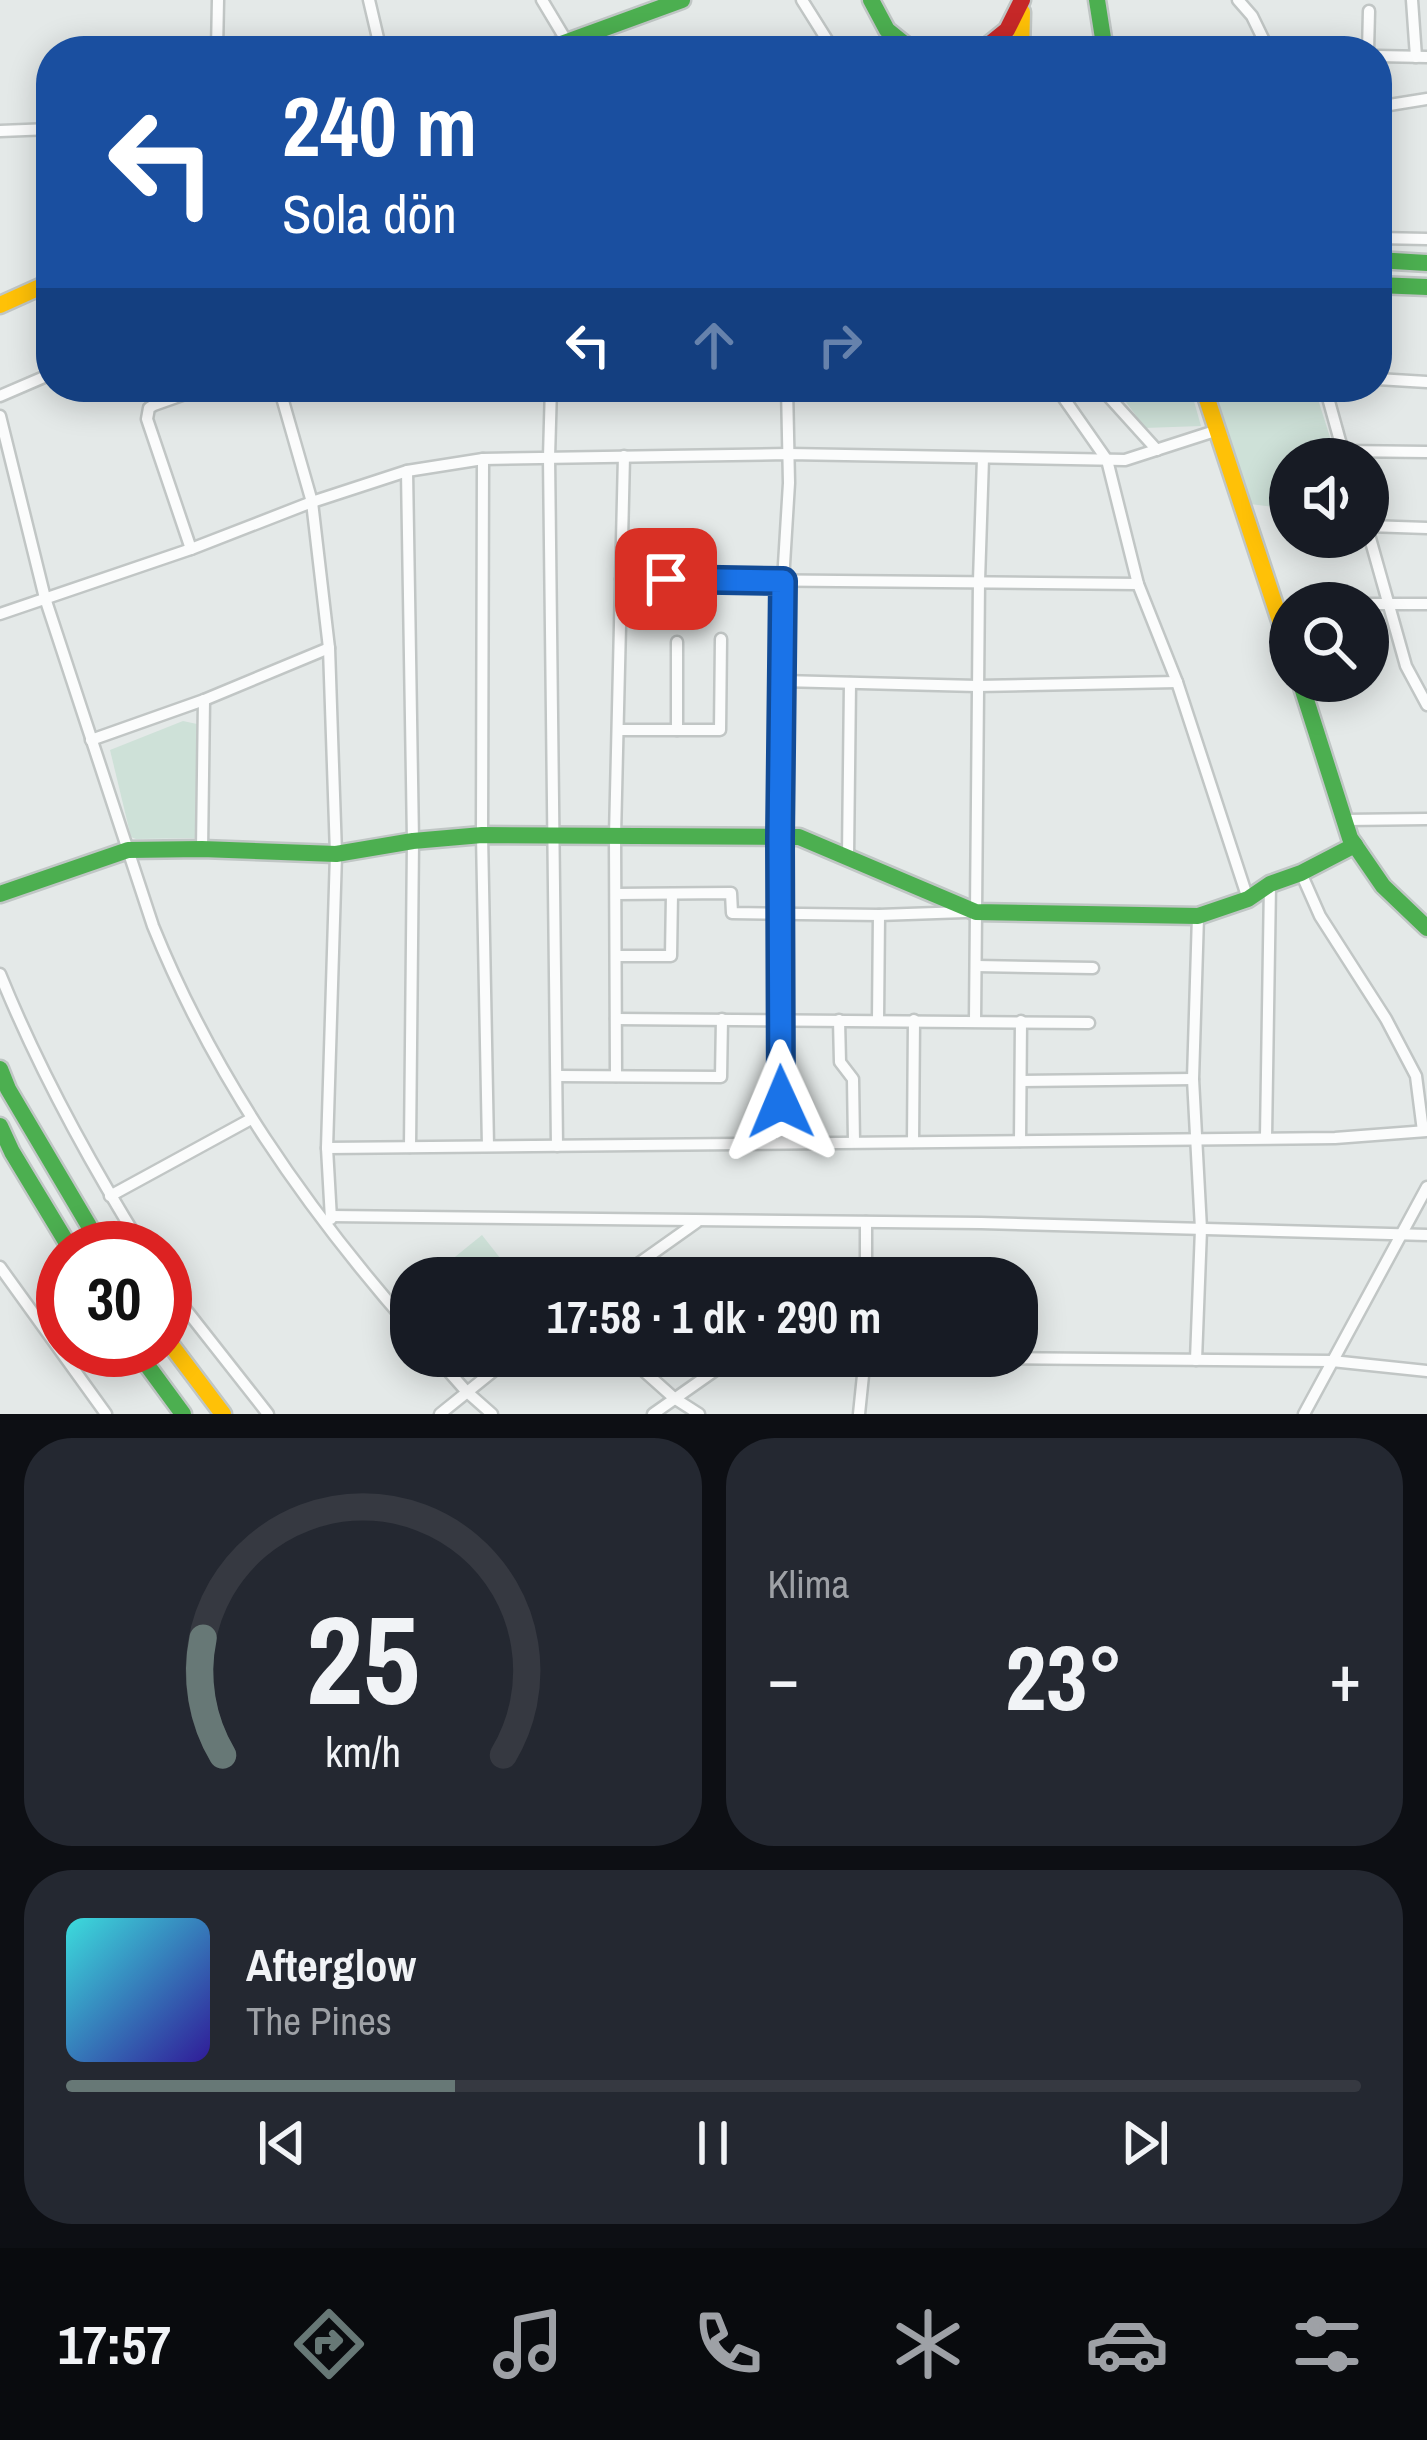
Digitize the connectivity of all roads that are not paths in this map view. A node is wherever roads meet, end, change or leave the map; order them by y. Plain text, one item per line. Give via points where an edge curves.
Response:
1 (218, 0) edge
2 (369, 0) edge
3 (542, 0) edge
4 (682, 0) edge
5 (802, 0) edge
6 (859, 0) edge
7 (871, 0) edge
8 (1097, 0) edge
9 (1238, 0) edge
10 (1412, 0) edge
11 (1023, 1) edge
12 (646, 6) edge
13 (1369, 11) dead end
14 (881, 25) junction
15 (218, 36) edge
16 (377, 36) edge
17 (564, 36) edge
18 (575, 36) edge
19 (825, 36) edge
20 (887, 36) edge
21 (891, 36) edge
22 (1002, 36) edge
23 (1022, 36) edge
24 (1103, 36) edge
25 (1262, 36) edge
26 (1368, 36) edge
27 (1392, 56) edge
28 (1422, 57) edge
29 (1427, 99) edge
30 (1392, 105) edge
31 (36, 130) edge
32 (0, 131) edge
33 (1392, 238) edge
34 (1427, 239) edge
35 (1392, 261) edge
36 (1427, 262) edge
37 (1392, 286) edge
38 (1427, 287) edge
39 (36, 289) edge
40 (0, 305) edge
41 (36, 380) edge
42 (1392, 380) edge
43 (1427, 382) edge
44 (0, 396) edge
45 (165, 402) edge
46 (283, 402) edge
47 (551, 402) edge
48 (787, 402) edge
49 (1066, 402) edge
50 (1113, 402) edge
51 (1209, 402) edge
52 (1329, 402) edge
53 (0, 416) edge
54 (1219, 430) junction
55 (1339, 438) edge
56 (1156, 450) junction
57 (1427, 452) edge
58 (1389, 453) edge
59 (788, 454) junction
60 (624, 456) junction
61 (549, 457) junction
62 (983, 458) junction
63 (483, 459) junction
64 (1107, 460) junction
65 (407, 472) junction
66 (312, 502) junction
67 (1389, 528) edge
68 (1427, 528) edge
69 (191, 549) junction
70 (621, 579) junction
71 (783, 581) junction
72 (979, 581) junction
73 (1273, 582) edge
74 (1138, 584) junction
75 (45, 598) junction
76 (1389, 602) edge
77 (1427, 604) edge
78 (1389, 609) edge
79 (0, 614) edge
80 (721, 639) dead end
81 (677, 642) dead end
82 (329, 648) junction
83 (782, 681) junction
84 (1177, 682) junction
85 (850, 683) junction
86 (977, 686) junction
87 (204, 700) junction
88 (1307, 702) edge
89 (1427, 705) edge
90 (619, 730) junction
91 (676, 730) junction
92 (92, 740) junction
93 (1427, 819) edge
94 (1345, 820) junction
95 (482, 835) junction
96 (554, 836) junction
97 (616, 836) junction
98 (780, 838) junction
99 (413, 842) junction
100 (1355, 845) junction
101 (202, 849) junction
102 (128, 850) junction
103 (336, 854) junction
104 (848, 856) junction
105 (1301, 873) junction
106 (1270, 884) junction
107 (0, 894) edge
108 (616, 894) junction
109 (672, 895) junction
110 (1248, 899) junction
111 (976, 912) junction
112 (780, 915) junction
113 (879, 915) junction
114 (1198, 916) junction
115 (1427, 928) edge
116 (616, 956) junction
117 (976, 966) junction
118 (1093, 968) dead end
119 (0, 974) edge
120 (722, 1018) junction
121 (780, 1018) junction
122 (616, 1019) junction
123 (839, 1019) junction
124 (878, 1020) junction
125 (914, 1020) junction
126 (976, 1021) junction
127 (1021, 1022) junction
128 (1089, 1023) dead end
129 (0, 1070) edge
130 (558, 1076) junction
131 (616, 1076) junction
132 (1192, 1079) junction
133 (1021, 1081) junction
134 (251, 1119) junction
135 (0, 1126) edge
136 (1425, 1131) edge
137 (1266, 1137) junction
138 (1195, 1138) junction
139 (1020, 1141) junction
140 (854, 1142) junction
141 (913, 1142) junction
142 (782, 1143) junction
143 (557, 1146) junction
144 (410, 1147) junction
145 (488, 1147) junction
146 (327, 1148) junction
147 (1427, 1187) edge
148 (110, 1196) junction
149 (331, 1216) junction
150 (700, 1220) junction
151 (54, 1221) edge
152 (86, 1221) edge
153 (126, 1221) edge
154 (866, 1222) junction
155 (1201, 1229) junction
156 (332, 1234) junction
157 (1403, 1235) junction
158 (1427, 1235) edge
159 (648, 1257) edge
160 (866, 1257) edge
161 (0, 1267) edge
162 (390, 1303) edge
163 (192, 1317) edge
164 (1038, 1358) edge
165 (1196, 1360) junction
166 (1332, 1361) junction
167 (1427, 1371) edge
168 (192, 1373) edge
169 (156, 1377) edge
170 (454, 1377) edge
171 (484, 1377) edge
172 (650, 1377) edge
173 (705, 1377) edge
174 (863, 1377) edge
175 (466, 1391) junction
176 (674, 1398) junction
177 (106, 1414) edge
178 (183, 1414) edge
179 (223, 1414) edge
180 (268, 1414) edge
181 (440, 1414) edge
182 (492, 1414) edge
183 (653, 1414) edge
184 (699, 1414) edge
185 (859, 1414) edge
186 (1304, 1414) edge

1 - 15 street
2 - 16 street
3 - 17 street
4 - 12 main road
5 - 19 street
6 - 14 main road
7 - 14 main road
8 - 24 main road
9 - 25 street
10 - 28 street
11 - 22 main road
11 - 23 main road
12 - 18 main road
13 - 26 street
14 - 20 main road
14 - 21 main road
27 - 28 street
29 - 30 street
31 - 32 street
33 - 34 street
35 - 36 main road
37 - 38 main road
39 - 40 main road
41 - 44 street
42 - 43 street
45 - 69 street via 149,408 147,419
46 - 66 street
47 - 61 street
48 - 59 street
49 - 64 street
50 - 56 street
51 - 54 main road
52 - 55 street
53 - 75 street
54 - 56 street
54 - 73 main road
56 - 64 street
57 - 58 street
59 - 60 street
59 - 62 street
59 - 71 street
60 - 61 street
60 - 70 street
61 - 63 street
61 - 96 street
62 - 64 street
62 - 72 street
63 - 65 street
63 - 95 street
64 - 74 street
65 - 66 street
65 - 99 street
66 - 69 street
66 - 82 street
67 - 68 street
69 - 75 street
70 - 71 street
70 - 90 street
71 - 72 street
71 - 83 street
72 - 74 street
72 - 86 street
74 - 84 street
75 - 79 street
75 - 92 street
76 - 77 street
78 - 89 street
80 - 91 street via 720,730
81 - 91 street
82 - 87 street
82 - 103 street
83 - 85 street
83 - 98 street
84 - 86 street
84 - 110 street
85 - 86 street
85 - 104 street
86 - 111 street
87 - 92 street
87 - 101 street
88 - 94 main road
90 - 91 street
90 - 97 street
92 - 102 street
93 - 94 street
94 - 100 main road
95 - 96 main road
95 - 99 main road
95 - 145 street
96 - 97 main road
96 - 130 street
97 - 98 main road
97 - 108 street
98 - 104 main road
98 - 112 street
99 - 103 main road
99 - 144 street
100 - 105 main road
100 - 115 main road
101 - 102 main road
101 - 103 main road
102 - 107 main road
102 - 134 street via 171,971
103 - 146 street
104 - 111 main road
105 - 106 main road
105 - 136 street via 1416,1076
106 - 110 main road
106 - 137 street
108 - 109 street
108 - 116 street
109 - 112 street via 731,893 732,914
109 - 116 street via 671,956
110 - 114 main road
111 - 113 street
111 - 114 main road
111 - 117 street
112 - 113 street
112 - 121 street
113 - 124 street
114 - 132 street
116 - 122 street
117 - 118 street
117 - 126 street
119 - 148 street
120 - 121 street
120 - 122 street
120 - 131 street via 721,1077
121 - 123 street
121 - 142 street
122 - 131 street
123 - 124 street
123 - 140 street via 840,1062 853,1079
124 - 125 street
125 - 126 street
125 - 141 street
126 - 127 street
127 - 128 street
127 - 133 street
129 - 152 main road
130 - 131 street
130 - 143 street
132 - 133 street
132 - 138 street
133 - 139 street
134 - 148 street
134 - 156 street
135 - 151 main road
136 - 137 street
137 - 138 street
138 - 139 street
138 - 155 street
139 - 141 street
140 - 141 street
140 - 142 street
142 - 143 street
143 - 145 street
144 - 145 street
144 - 146 street
146 - 149 street
147 - 157 street
148 - 153 street
149 - 150 street
149 - 156 street
150 - 154 street
150 - 159 street
154 - 155 street
154 - 160 street
155 - 157 street
155 - 165 street
156 - 162 street
157 - 158 street
157 - 166 street
161 - 177 street
163 - 180 street
164 - 165 street
165 - 166 street
166 - 167 street
166 - 186 street
168 - 179 main road
169 - 178 main road
170 - 175 street
171 - 175 street
172 - 176 street
173 - 176 street
174 - 185 street
175 - 181 street
175 - 182 street
176 - 183 street
176 - 184 street

